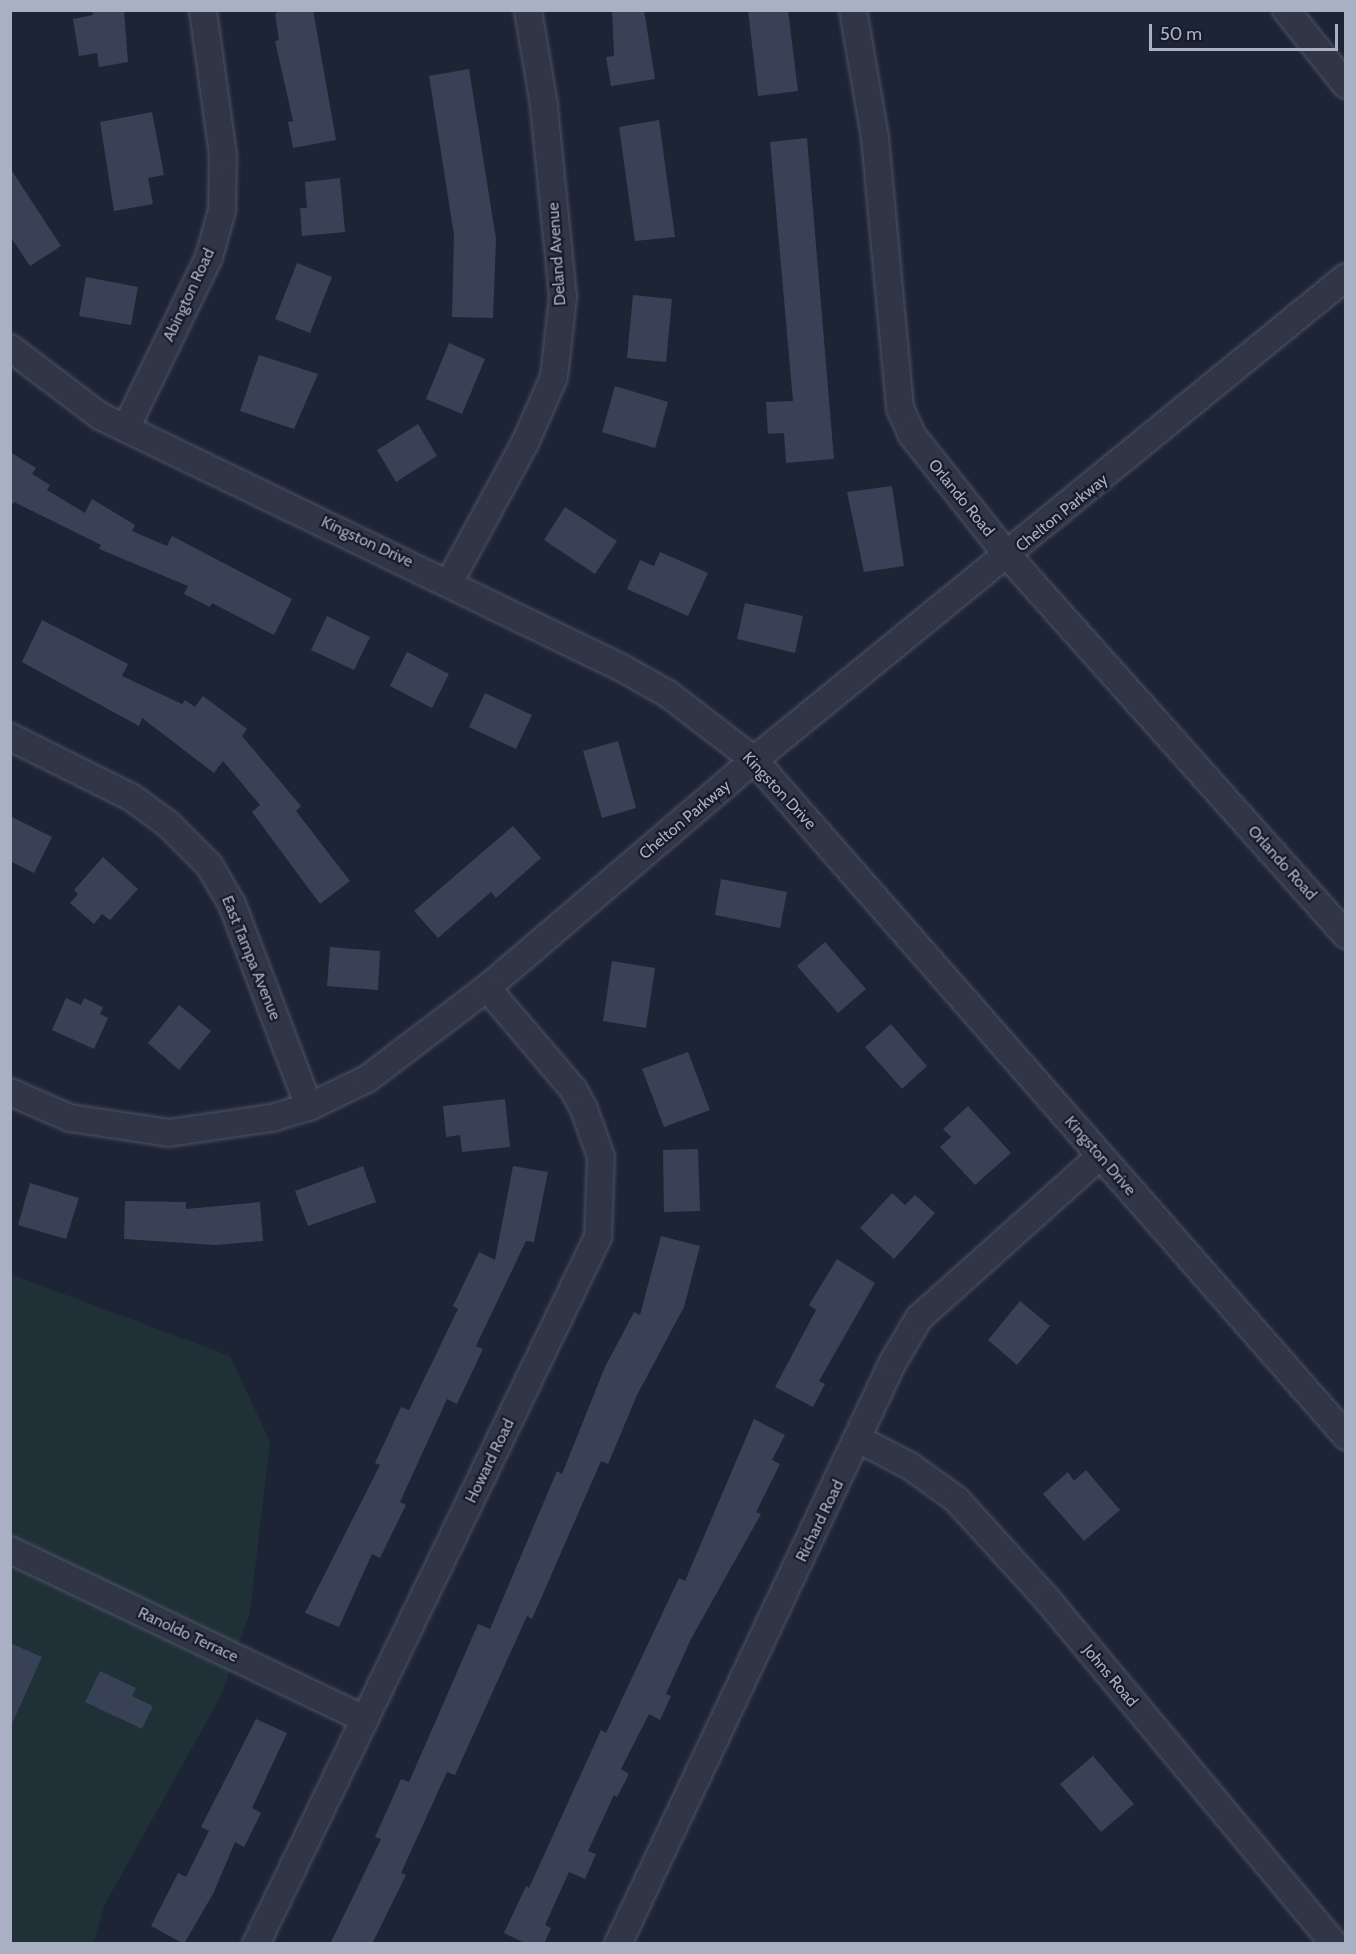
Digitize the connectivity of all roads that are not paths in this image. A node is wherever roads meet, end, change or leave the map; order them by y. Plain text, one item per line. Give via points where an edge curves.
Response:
1 (203, 10) edge
2 (528, 10) edge
3 (853, 10) edge
4 (1286, 10) edge
5 (1346, 85) edge
6 (1346, 278) edge
7 (10, 348) edge
8 (126, 428) junction
9 (1008, 556) junction
10 (450, 581) junction
11 (10, 738) edge
12 (754, 760) junction
13 (1346, 935) edge
14 (487, 988) junction
15 (10, 1092) edge
16 (309, 1107) junction
17 (1100, 1156) junction
18 (1346, 1436) edge
19 (858, 1439) junction
20 (10, 1550) edge
21 (364, 1719) junction
22 (256, 1944) edge
23 (618, 1944) edge
24 (1334, 1944) edge

1 - 8 street, Abington Road via 223,155 222,210 209,257
2 - 10 street, Deland Avenue via 544,105 563,297 554,377 525,443
3 - 9 street, Orlando Road via 875,138 900,408 932,464
4 - 5 street
6 - 9 street, Chelton Parkway
7 - 8 street, Kingston Drive via 52,383
8 - 10 street, Kingston Drive
9 - 12 street, Chelton Parkway
9 - 13 street, Orlando Road
10 - 12 street, Kingston Drive via 668,694
11 - 16 street, East Tampa Avenue via 131,797 168,824 208,866 232,904
12 - 14 street, Chelton Parkway
12 - 17 street, Kingston Drive
14 - 16 street, Chelton Parkway via 395,1060
14 - 21 street, Howard Road via 573,1089 584,1108 601,1157 598,1237
15 - 16 street, Chelton Parkway via 70,1118 169,1133 220,1129
17 - 18 street, Kingston Drive
17 - 19 street, Richard Road via 919,1318 893,1362
19 - 23 street, Richard Road
19 - 24 street, Johns Road via 910,1466 956,1499 1046,1598
20 - 21 street, Ranoldo Terrace
21 - 22 street, Howard Road

